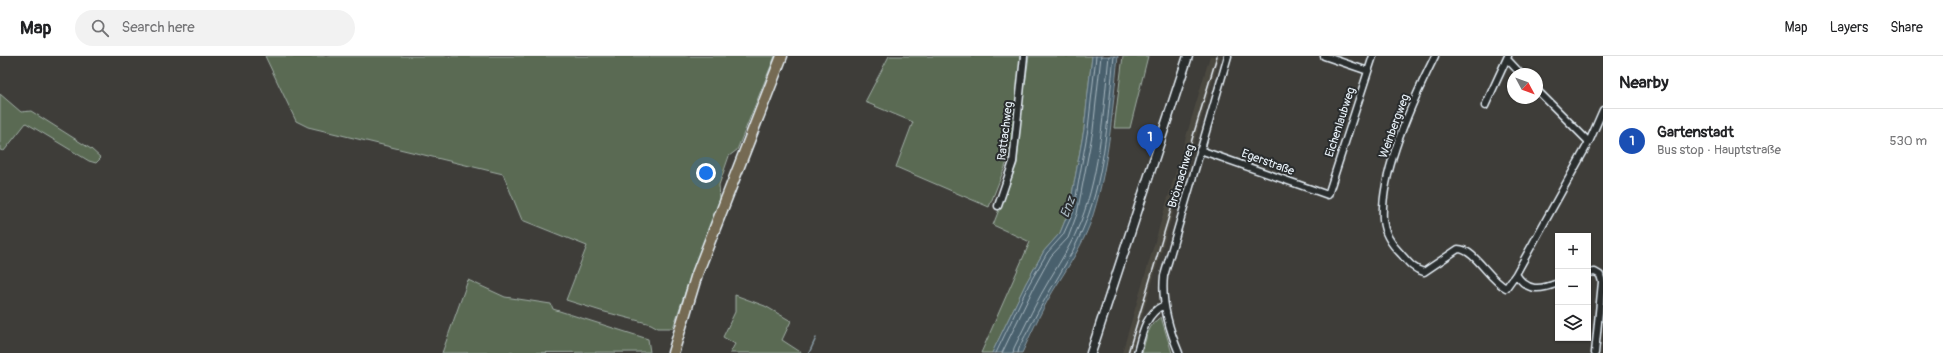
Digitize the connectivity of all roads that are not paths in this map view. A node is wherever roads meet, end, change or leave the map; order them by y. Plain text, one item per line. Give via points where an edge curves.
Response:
1 (782, 56) edge
2 (1024, 56) edge
3 (1188, 56) edge
4 (1228, 56) edge
5 (1324, 56) edge
6 (1373, 56) edge
7 (1435, 56) edge
8 (1508, 58) edge
9 (1517, 68) edge
10 (1368, 71) junction
11 (1543, 96) edge
12 (1485, 106) dead end
13 (1603, 110) edge
14 (1589, 142) junction
15 (1200, 150) junction
16 (1328, 195) joint
17 (998, 206) dead end
18 (1591, 272) edge
19 (1516, 274) junction
20 (1555, 284) edge
21 (1164, 304) junction
22 (673, 353) edge
23 (1091, 353) edge
24 (1137, 353) edge
25 (1179, 353) edge
26 (1595, 353) edge

1 - 22 main road via 702,262
2 - 17 street, Rattachweg via 1013,162
3 - 23 street
4 - 15 street, Brömachweg
5 - 10 street
6 - 10 street, Eichenlaubweg
7 - 19 street, Weinbergweg via 1420,86 1394,154 1385,189 1383,220 1386,233 1415,270 1424,272 1458,248 1470,252 1500,285 1506,288
8 - 9 street
8 - 12 street
10 - 16 street, Eichenlaubweg
11 - 14 street
13 - 14 street
14 - 19 street
15 - 16 street, Egerstraße
15 - 21 street, Brömachweg via 1167,264
18 - 26 street via 1600,275 1602,282
19 - 20 street via 1521,283 1533,288
21 - 24 street via 1148,318
21 - 25 street, Brömachweg

